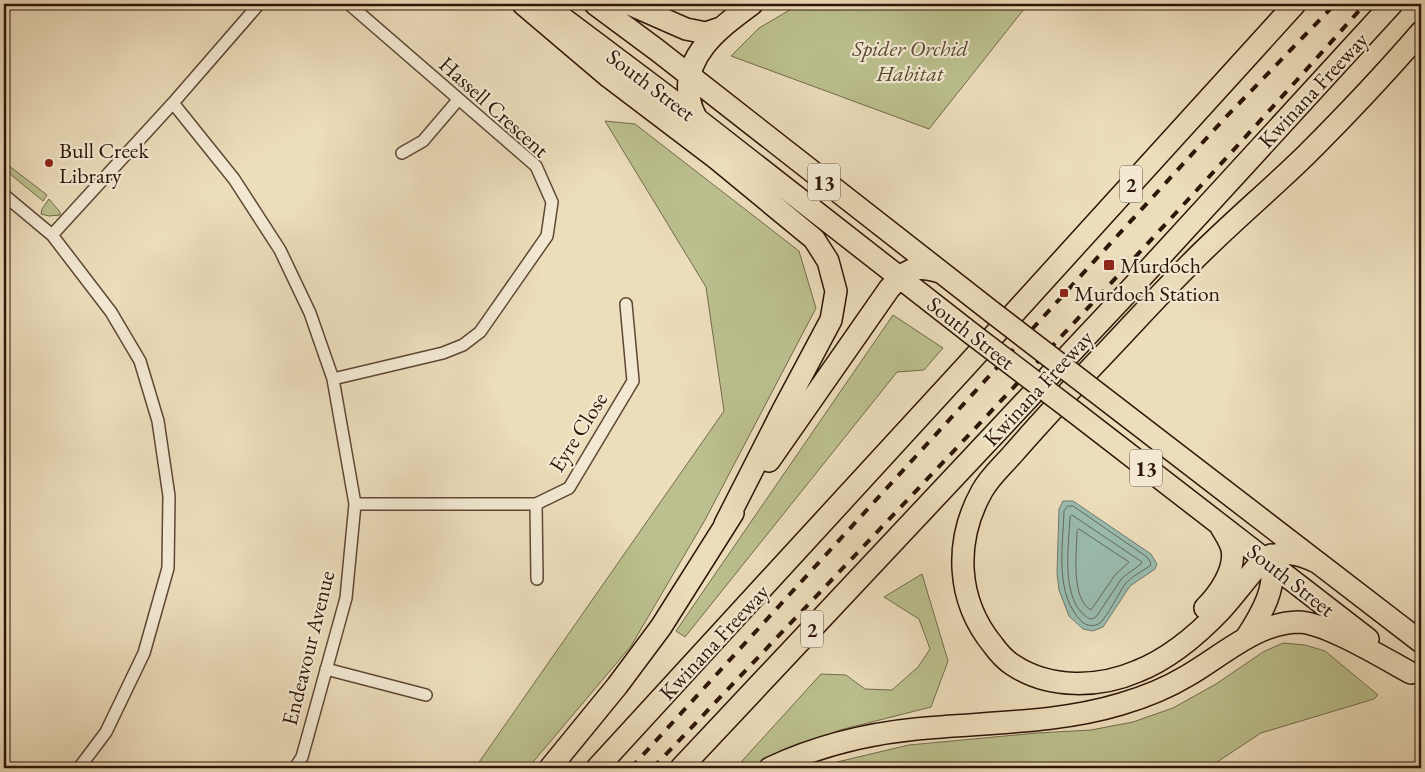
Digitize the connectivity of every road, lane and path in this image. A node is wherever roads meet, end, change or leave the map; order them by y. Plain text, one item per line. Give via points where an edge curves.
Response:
1 (259, 4) edge
2 (349, 4) edge
3 (523, 4) edge
4 (544, 4) edge
5 (595, 4) edge
6 (629, 4) edge
7 (752, 4) edge
8 (1295, 4) edge
9 (1392, 4) edge
10 (721, 28) junction
11 (1421, 32) edge
12 (690, 76) junction
13 (458, 100) junction
14 (173, 103) junction
15 (697, 119) junction
16 (402, 153) dead end
17 (4, 195) edge
18 (52, 235) junction
19 (940, 272) junction
20 (900, 277) junction
21 (626, 304) dead end
22 (333, 379) junction
23 (355, 504) junction
24 (536, 504) junction
25 (1255, 516) junction
26 (725, 524) junction
27 (1220, 525) junction
28 (1270, 561) junction
29 (1316, 562) junction
30 (537, 579) dead end
31 (1244, 640) junction
32 (1421, 642) edge
33 (326, 669) junction
34 (1416, 676) edge
35 (1120, 677) junction
36 (426, 695) dead end
37 (79, 768) edge
38 (295, 768) edge
39 (550, 768) edge
40 (597, 768) edge
41 (681, 768) edge
42 (770, 768) edge

1 - 14 street
2 - 13 street, Hassell Crescent
3 - 26 highway via 609,77 814,239 828,261 836,291 831,320
4 - 15 highway, South Street / 13
5 - 12 highway, South Street / 13
6 - 10 highway via 686,29 706,33
7 - 10 highway
8 - 40 highway, Kwinana Freeway / 2
9 - 41 highway, Kwinana Freeway / 2 via 1128,292
10 - 12 highway via 700,49
11 - 35 highway via 1354,106 1190,264 1040,422 983,488 974,507 963,543 963,578 978,624 997,650 1009,663 1047,680 1083,684
12 - 15 highway via 690,101
12 - 19 highway, South Street / 13
13 - 16 street via 423,142
13 - 22 street, Hassell Crescent via 536,166 552,202 547,236 480,332 463,345 443,353
14 - 18 street
14 - 22 street, Endeavour Avenue via 234,179 280,250 310,312
15 - 20 highway, South Street / 13
17 - 18 street
18 - 37 street via 111,312 140,361 158,422 169,496 168,568 144,652 106,732
19 - 20 highway via 916,267
19 - 25 highway, South Street / 13, bridge
20 - 26 highway
20 - 27 highway, South Street / 13, bridge
21 - 24 street, Eyre Close via 633,381 568,488
22 - 23 street, Endeavour Avenue
23 - 24 street, Eyre Close
23 - 33 street, Endeavour Avenue via 346,598
24 - 30 street
25 - 28 highway via 1268,541
25 - 29 highway, South Street / 13
26 - 39 highway via 661,627
27 - 28 highway, South Street / 13
27 - 35 highway via 1232,549 1232,565 1213,600 1156,654
28 - 29 highway via 1290,553
28 - 31 highway via 1267,602
28 - 34 highway, South Street / 13
28 - 35 highway via 1197,632 1152,666
29 - 32 highway, South Street / 13
31 - 34 highway via 1270,626 1304,623 1328,630
31 - 42 highway via 1168,687 1120,704 1034,720 887,733 835,745
33 - 36 street
33 - 38 street, Endeavour Avenue via 302,756

